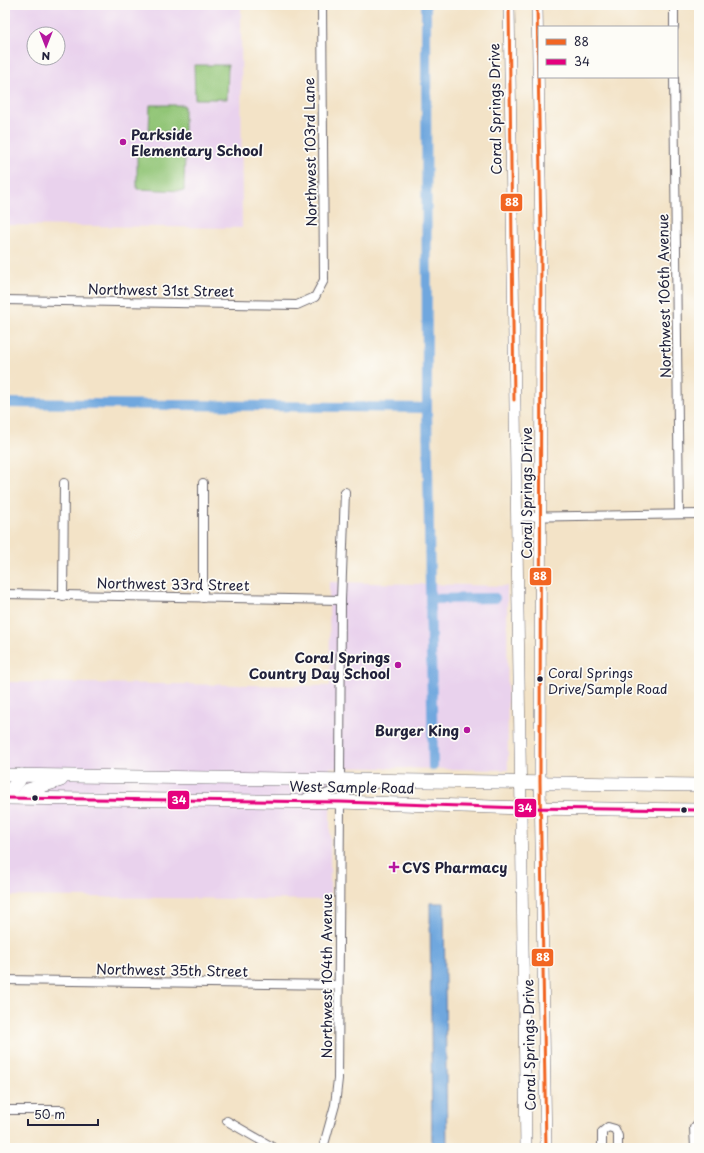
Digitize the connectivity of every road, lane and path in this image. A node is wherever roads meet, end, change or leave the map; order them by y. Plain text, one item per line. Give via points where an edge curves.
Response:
1 (322, 5) edge
2 (509, 5) edge
3 (537, 5) edge
4 (674, 5) edge
5 (674, 26) edge
6 (538, 62) edge
7 (538, 78) edge
8 (674, 78) edge
9 (315, 297) joint
10 (5, 300) edge
11 (64, 483) dead end
12 (203, 483) dead end
13 (345, 492) dead end
14 (680, 514) junction
15 (699, 514) edge
16 (516, 517) junction
17 (541, 517) junction
18 (5, 594) edge
19 (63, 596) junction
20 (202, 598) junction
21 (341, 600) junction
22 (5, 775) edge
23 (22, 775) junction
24 (78, 776) junction
25 (340, 779) junction
26 (395, 780) junction
27 (522, 782) junction
28 (540, 782) junction
29 (699, 785) edge
30 (5, 790) edge
31 (5, 798) edge
32 (20, 798) junction
33 (272, 801) junction
34 (340, 802) junction
35 (522, 808) junction
36 (540, 808) junction
37 (699, 810) edge
38 (5, 980) edge
39 (338, 985) junction
40 (5, 1110) edge
41 (62, 1110) dead end
42 (227, 1121) dead end
43 (699, 1122) edge
44 (274, 1148) edge
45 (323, 1148) edge
46 (526, 1148) edge
47 (546, 1148) edge
48 (602, 1148) edge
49 (618, 1148) edge
50 (695, 1148) edge

1 - 9 street, Northwest 103rd Lane via 324,280
2 - 16 main road, Coral Springs Drive
3 - 6 main road, Coral Springs Drive
4 - 5 street
7 - 17 main road, Coral Springs Drive
8 - 14 street, Northwest 106th Avenue
9 - 10 street, Northwest 31st Street via 297,305
11 - 19 street
12 - 20 street
13 - 21 street
14 - 15 street
14 - 17 street
16 - 17 street
16 - 27 main road, Coral Springs Drive
17 - 28 main road, Coral Springs Drive
18 - 19 street, Northwest 33rd Street
19 - 20 street, Northwest 33rd Street
20 - 21 street, Northwest 33rd Street
21 - 25 street
22 - 23 main road, West Sample Road
23 - 24 main road, West Sample Road
23 - 30 main road via 16,785
24 - 25 main road, West Sample Road
24 - 32 main road via 28,790
25 - 26 main road, West Sample Road
25 - 33 street via 337,788 332,792
26 - 27 main road, West Sample Road
26 - 34 street via 352,790 342,796
27 - 28 main road, West Sample Road
27 - 35 main road, Coral Springs Drive
28 - 29 main road, West Sample Road
28 - 36 main road, Coral Springs Drive
31 - 32 main road, West Sample Road
32 - 33 main road, West Sample Road
33 - 34 main road, West Sample Road
34 - 35 main road, West Sample Road
34 - 39 street, Northwest 104th Avenue
35 - 36 main road, West Sample Road
35 - 46 main road, Coral Springs Drive
36 - 37 main road, West Sample Road
36 - 47 main road, Coral Springs Drive
38 - 39 street, Northwest 35th Street
39 - 45 street, Northwest 104th Avenue via 338,1079 335,1105
40 - 41 street
42 - 44 street
43 - 50 street via 694,1128
48 - 49 street via 602,1132 612,1127 617,1132

